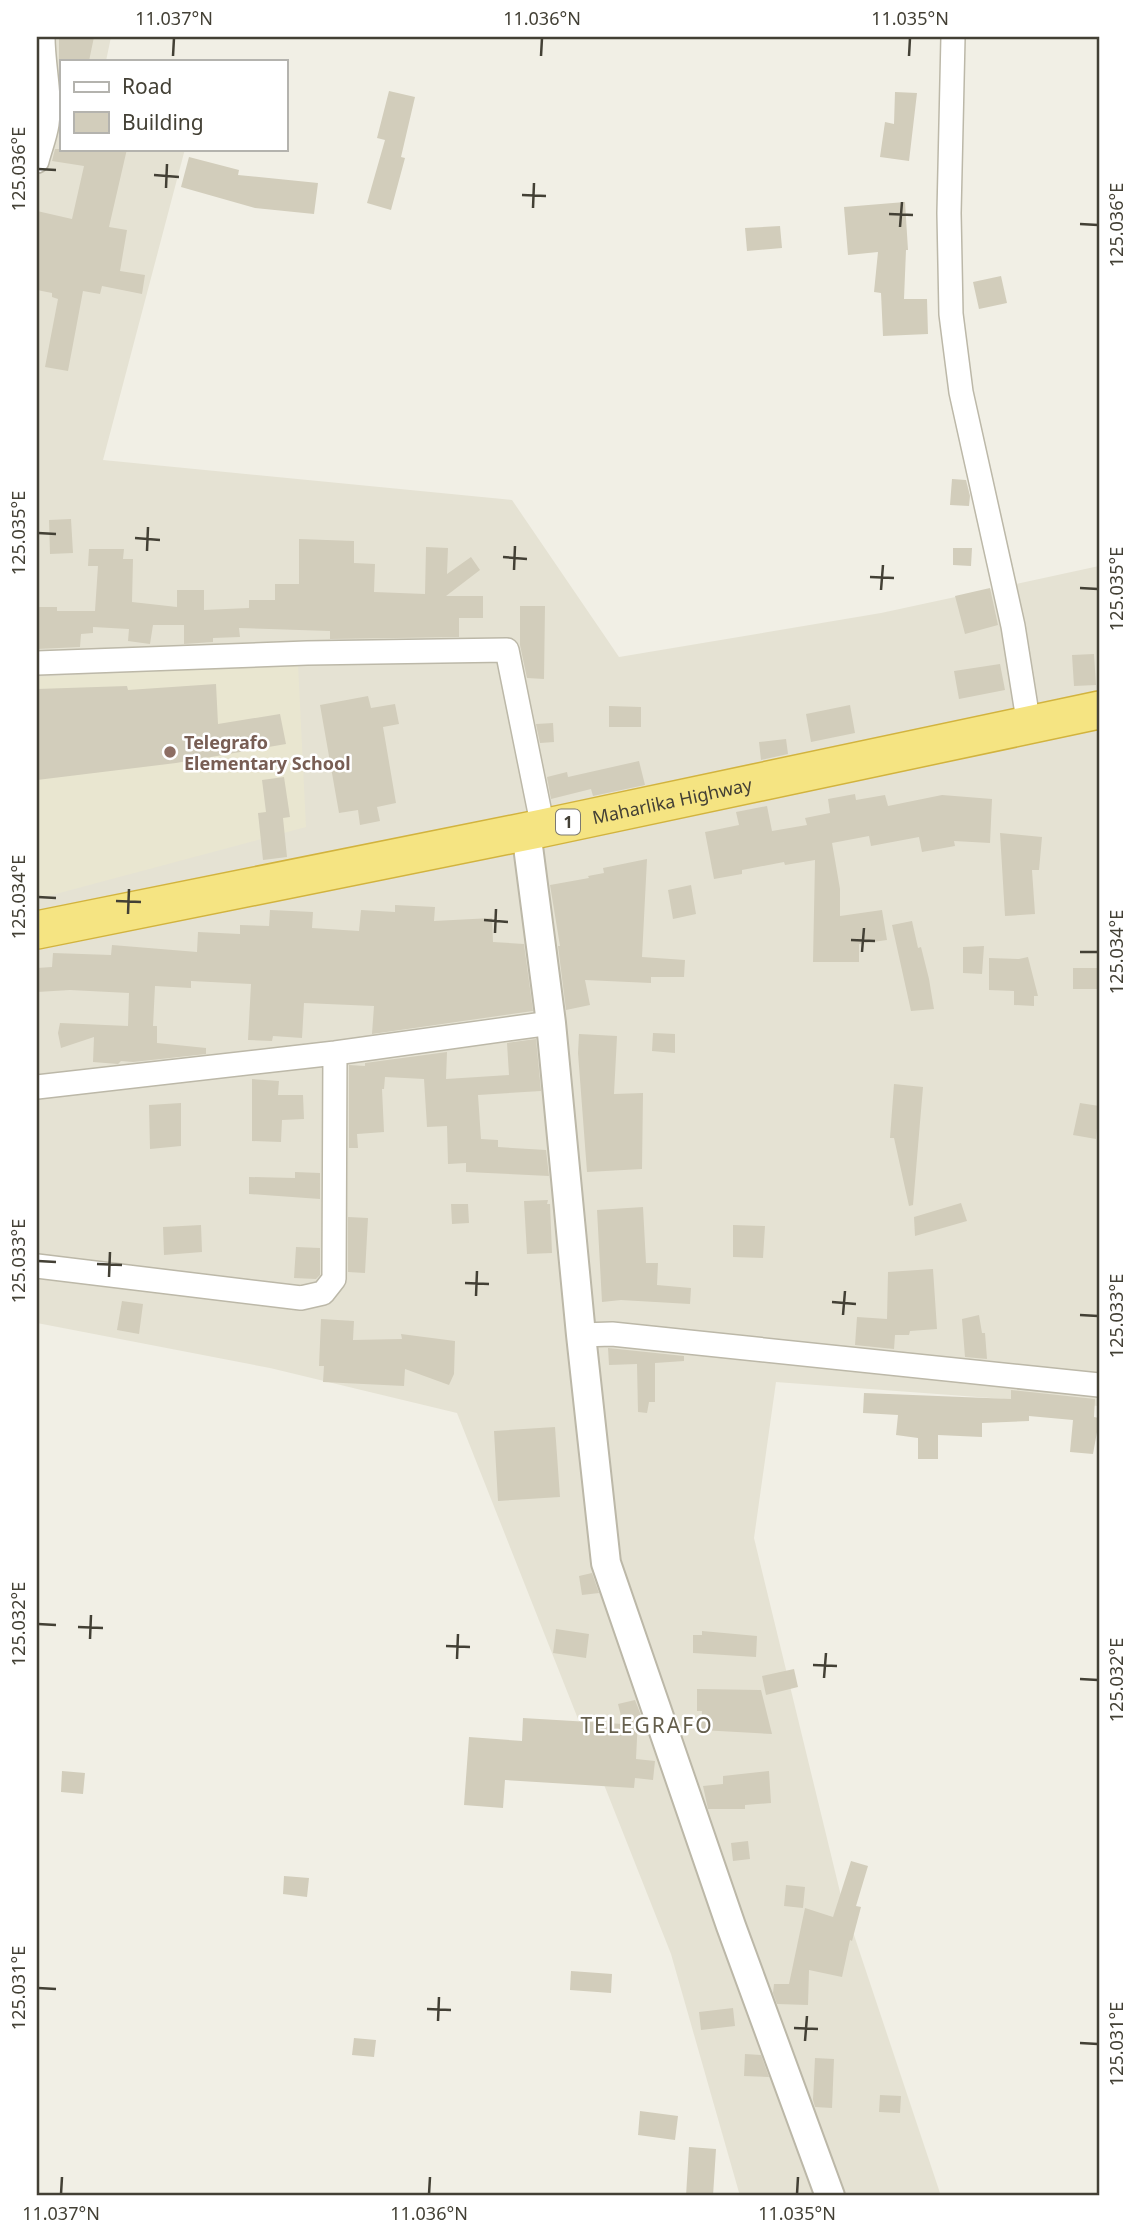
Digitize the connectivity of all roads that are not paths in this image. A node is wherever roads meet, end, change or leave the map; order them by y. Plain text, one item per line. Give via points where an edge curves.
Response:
1 (43, 37) edge
2 (953, 37) edge
3 (37, 161) edge
4 (37, 663) edge
5 (1099, 710) edge
6 (1029, 726) junction
7 (535, 829) junction
8 (37, 930) edge
9 (551, 1023) junction
10 (335, 1053) junction
11 (37, 1087) edge
12 (37, 1266) edge
13 (581, 1335) junction
14 (1099, 1385) edge
15 (830, 2196) edge

1 - 3 street via 47,125
2 - 6 street via 951,314 961,392 1013,626
4 - 7 street via 507,650
5 - 6 highway, Maharlika Highway / 1
6 - 7 highway, Maharlika Highway / 1
7 - 8 highway, Maharlika Highway / 1
7 - 9 street
9 - 10 street
9 - 13 street
10 - 11 street
10 - 12 street via 334,1279 323,1293 301,1298
13 - 14 street via 619,1335
13 - 15 street via 606,1563

